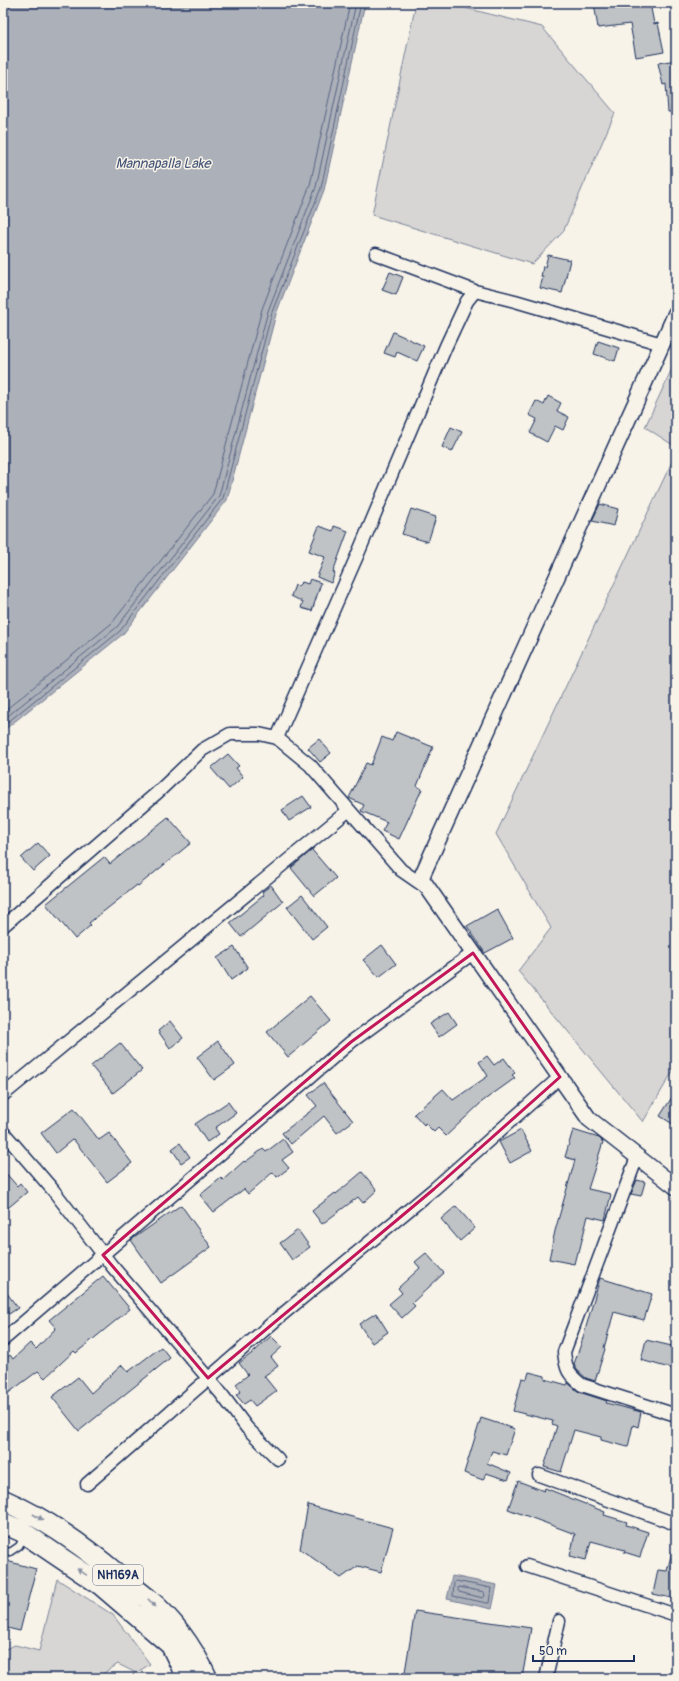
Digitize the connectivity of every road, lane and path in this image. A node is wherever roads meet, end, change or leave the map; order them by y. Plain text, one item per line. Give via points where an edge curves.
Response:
1 (376, 254) dead end
2 (475, 291) junction
3 (676, 313) edge
4 (662, 344) junction
5 (277, 738) junction
6 (349, 810) junction
7 (429, 890) junction
8 (3, 926) edge
9 (473, 953) junction
10 (560, 1077) junction
11 (3, 1095) edge
12 (3, 1132) edge
13 (637, 1156) junction
14 (676, 1187) edge
15 (104, 1255) junction
16 (3, 1340) edge
17 (208, 1378) junction
18 (676, 1415) edge
19 (278, 1459) dead end
20 (539, 1476) dead end
21 (87, 1484) dead end
22 (3, 1500) edge
23 (3, 1523) edge
24 (676, 1524) edge
25 (26, 1534) junction
26 (3, 1550) edge
27 (527, 1566) dead end
28 (676, 1614) edge
29 (559, 1621) dead end
30 (187, 1678) edge
31 (207, 1678) edge
32 (546, 1678) edge

1 - 2 street
2 - 4 street
2 - 5 street via 467,301 446,346
3 - 4 street
4 - 7 street via 421,878
5 - 6 street via 310,765
5 - 8 street via 259,734 230,734 202,750 158,792
6 - 7 street via 401,870
6 - 11 street
7 - 9 street
9 - 10 street
9 - 15 street via 351,1042
10 - 13 street via 589,1119
10 - 17 street via 434,1189
12 - 15 street
13 - 14 street
13 - 18 street via 564,1352 566,1366 571,1376 582,1385
15 - 16 street
15 - 17 street
17 - 19 street via 247,1428
17 - 21 street
20 - 24 street
22 -> 31 highway, NH169A via 70,1537 148,1599 175,1626 199,1660
23 - 25 highway, NH169A
25 - 26 lane via 19,1546 10,1552
30 -> 25 highway, NH169A via 171,1646 100,1585
27 - 28 street
29 - 32 street

